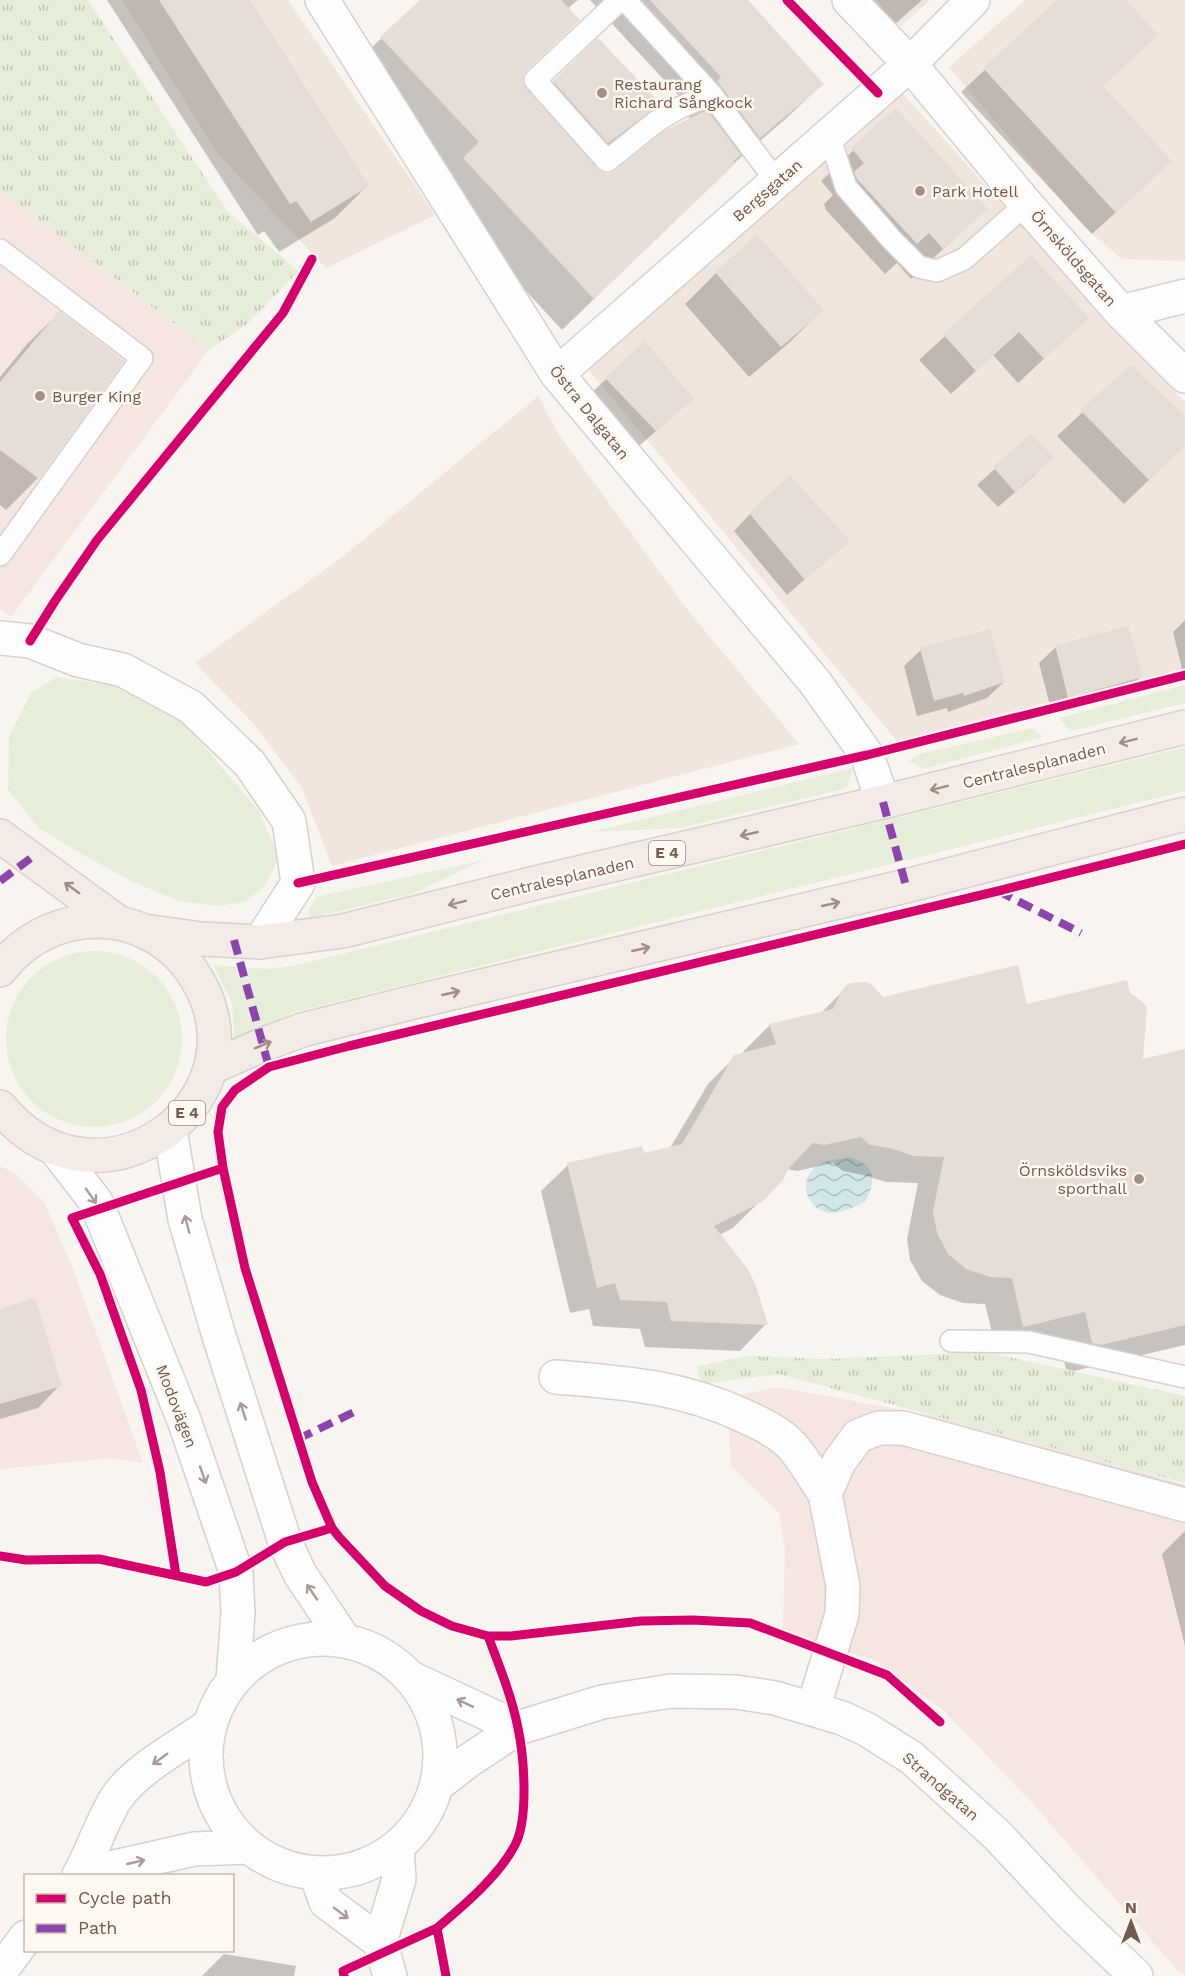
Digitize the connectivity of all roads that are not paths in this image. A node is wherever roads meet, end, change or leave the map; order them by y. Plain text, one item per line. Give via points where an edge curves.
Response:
1 (322, 0) edge
2 (620, 0) edge
3 (625, 0) edge
4 (849, 0) edge
5 (973, 0) edge
6 (910, 64) junction
7 (711, 94) junction
8 (829, 136) junction
9 (777, 182) junction
10 (1026, 204) junction
11 (3, 259) edge
12 (1185, 296) edge
13 (1121, 312) junction
14 (557, 374) junction
15 (1185, 376) edge
16 (0, 555) edge
17 (0, 638) edge
18 (1185, 727) edge
19 (883, 802) junction
20 (1185, 814) edge
21 (0, 836) edge
22 (131, 927) junction
23 (260, 942) junction
24 (0, 970) edge
25 (210, 1068) junction
26 (4, 1116) edge
27 (170, 1130) junction
28 (56, 1150) junction
29 (951, 1341) dead end
30 (556, 1377) dead end
31 (1185, 1377) edge
32 (825, 1494) junction
33 (1185, 1505) edge
34 (345, 1641) junction
35 (411, 1678) junction
36 (233, 1680) junction
37 (813, 1709) junction
38 (209, 1726) junction
39 (518, 1728) junction
40 (437, 1785) junction
41 (249, 1847) junction
42 (397, 1848) junction
43 (79, 1874) edge
44 (83, 1874) edge
45 (316, 1874) junction
46 (24, 1940) edge
47 (380, 1942) junction
48 (0, 1972) edge
49 (390, 1976) edge
50 (1136, 1976) edge

1 - 14 street, Östra Dalgatan
2 - 7 lane via 535,80 607,161 657,121
3 - 7 lane
4 - 6 street, Örnsköldsgatan
5 - 6 street, Bergsgatan
6 - 8 street, Bergsgatan
6 - 10 street, Örnsköldsgatan
7 - 9 lane
8 - 9 street, Bergsgatan
8 - 10 lane via 846,187 920,267 937,270 964,260
9 - 14 street, Bergsgatan
10 - 13 street, Örnsköldsgatan
11 - 16 lane via 142,358
12 - 13 street
13 - 15 street, Örnsköldsgatan
14 - 19 street, Östra Dalgatan via 814,681 867,755
17 - 23 street via 30,641 78,660 123,670 191,707 250,764 289,821 298,884
18 -> 19 highway, Centralesplanaden / E 4
19 -> 23 highway, Centralesplanaden / E 4 via 343,931
25 -> 20 highway via 302,1030 906,886
22 -> 21 highway, E 4
22 - 23 highway, Centralesplanaden / E 4 via 202,939
22 - 24 highway, E 4 via 98,920 58,926 22,946
22 - 25 highway, E 4 via 175,951 206,996 213,1031
25 - 27 highway, E 4 via 201,1091
26 - 28 highway, E 4
27 - 28 highway, E 4 via 144,1146 115,1155 86,1156
34 -> 27 street via 300,1574 285,1542 185,1219
28 -> 36 street, Modovägen via 96,1202 184,1420 236,1572 238,1613
29 - 31 lane via 1029,1342
30 - 32 street via 677,1391 720,1404 760,1423 790,1444
32 - 33 street via 838,1462 858,1436 879,1428 903,1428
32 - 37 street via 843,1586 842,1614
34 - 35 street via 377,1652
34 - 36 street via 314,1639 284,1646 256,1660
39 -> 35 street
35 - 40 street via 432,1710 441,1747
36 - 38 street
37 - 39 street, Strandgatan via 736,1692 671,1691 602,1702
37 - 50 street, Strandgatan via 866,1730 912,1758 997,1835
38 - 41 street via 205,1760 211,1793 226,1823
38 -> 43 street via 165,1755 116,1799
39 - 40 street, Strandgatan
40 - 42 street via 422,1820
44 -> 41 street via 194,1848
41 - 45 street via 280,1866
42 - 45 street via 372,1863 345,1872
42 - 47 street via 399,1879
45 -> 47 street via 326,1902
46 - 48 street
47 - 49 street

